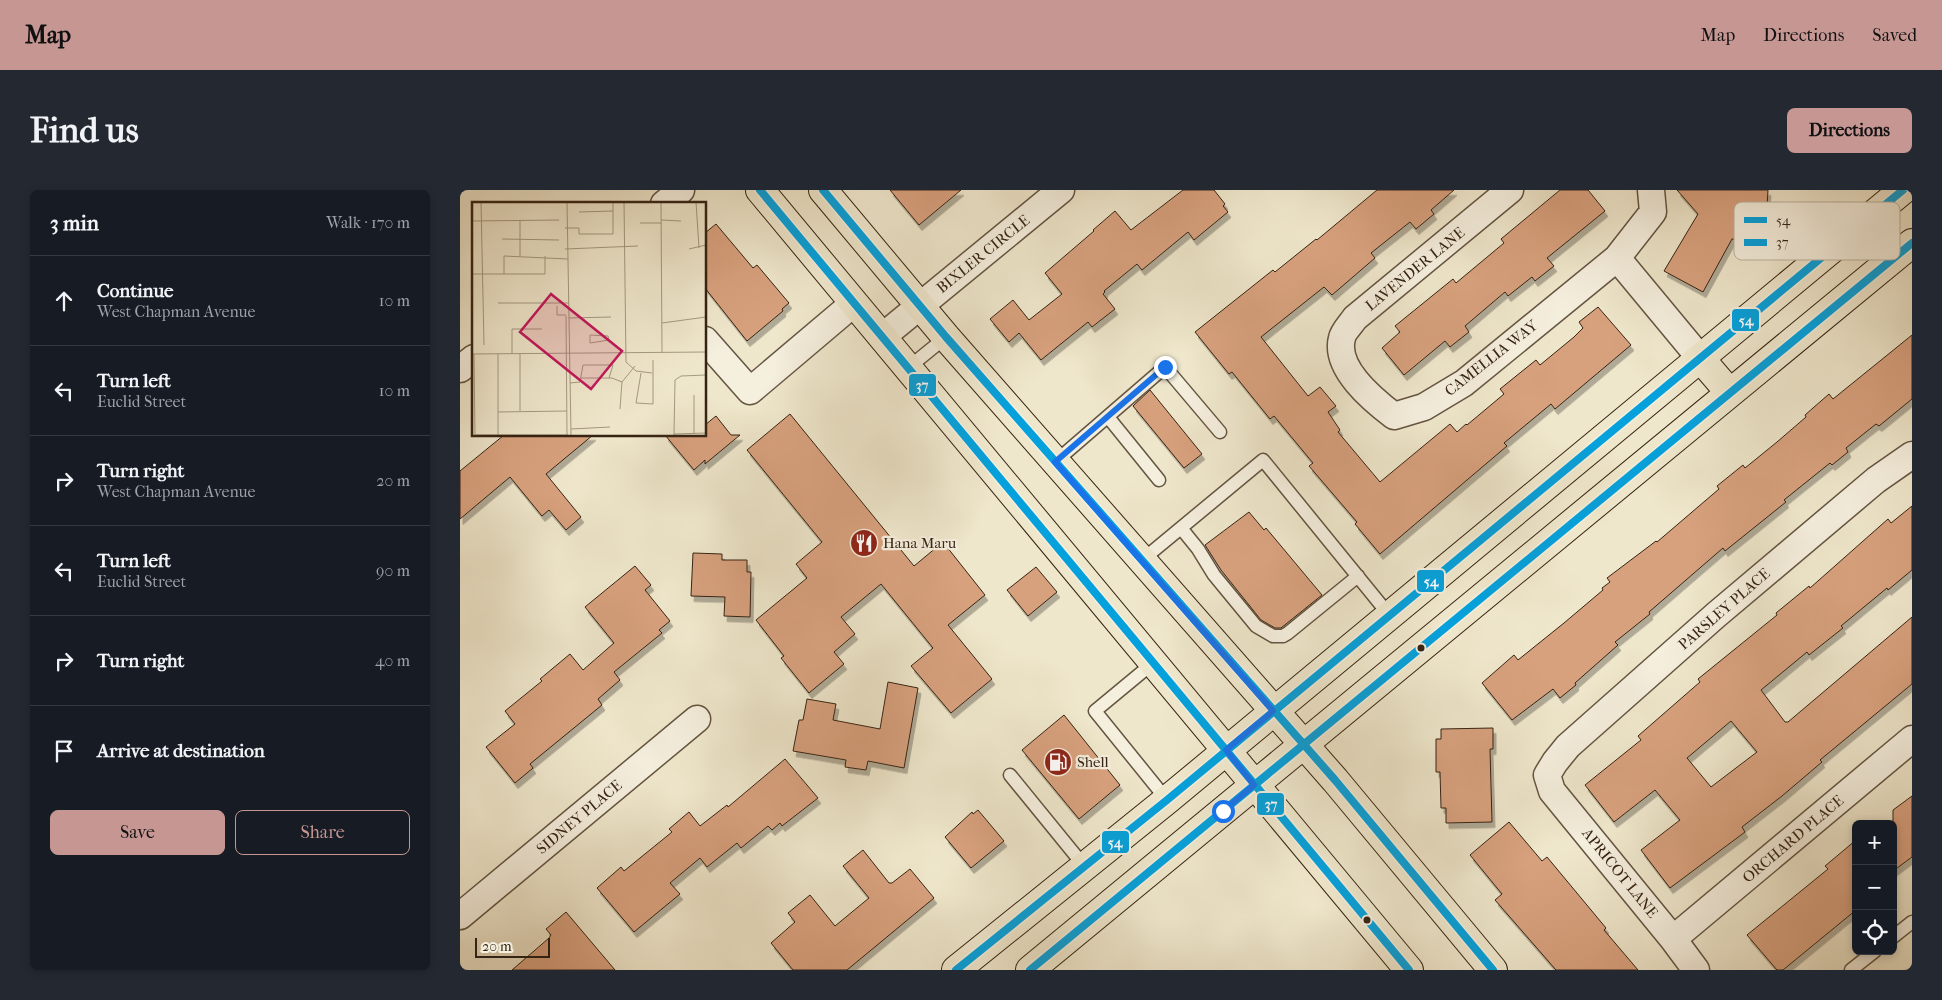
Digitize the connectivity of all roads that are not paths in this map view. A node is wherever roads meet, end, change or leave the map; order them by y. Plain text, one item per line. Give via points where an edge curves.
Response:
1 (681, 190) edge
2 (760, 190) edge
3 (823, 190) edge
4 (1061, 190) edge
5 (1510, 190) edge
6 (1651, 190) edge
7 (1903, 190) edge
8 (666, 202) edge
9 (1888, 202) edge
10 (1912, 243) edge
11 (1900, 253) edge
12 (1616, 258) junction
13 (1818, 260) edge
14 (1891, 260) edge
15 (854, 303) junction
16 (920, 306) junction
17 (946, 337) junction
18 (882, 338) junction
19 (706, 341) edge
20 (1700, 358) junction
21 (472, 360) edge
22 (1342, 360) joint
23 (908, 368) junction
24 (460, 370) edge
25 (1730, 393) junction
26 (1108, 417) junction
27 (1220, 432) dead end
28 (1912, 456) edge
29 (1055, 462) junction
30 (1160, 480) dead end
31 (1181, 528) junction
32 (1141, 561) junction
33 (1358, 576) junction
34 (1390, 616) junction
35 (1153, 663) junction
36 (1273, 711) junction
37 (697, 719) dead end
38 (1912, 739) edge
39 (1303, 745) junction
40 (1226, 750) junction
41 (1010, 775) dead end
42 (1547, 775) joint
43 (1254, 785) junction
44 (1167, 800) junction
45 (1085, 867) junction
46 (460, 916) edge
47 (1912, 922) edge
48 (1897, 934) edge
49 (1673, 939) junction
50 (1870, 955) edge
51 (1403, 968) edge
52 (956, 970) edge
53 (1030, 970) edge
54 (1492, 970) edge
55 (1696, 970) edge
56 (1851, 970) edge

1 - 8 street
2 - 15 main road
3 - 16 main road
4 - 16 street, BIXLER CIRCLE
5 - 22 street, LAVENDER LANE via 1354,318 1342,338
6 - 12 street, CAMELLIA WAY via 1653,212
7 - 9 main road
10 - 11 main road
12 - 20 street
12 - 22 street, CAMELLIA WAY via 1464,383 1424,407 1394,416 1369,396
13 - 20 main road
14 - 25 main road
15 - 18 main road
15 - 19 street via 750,390
16 - 17 main road
16 - 18 street, BIXLER CIRCLE
17 - 23 lane
17 - 29 main road
18 - 23 main road
20 - 25 main road
20 - 34 main road
21 - 24 street
23 - 35 main road
25 - 39 main road
26 - 27 lane via 1165,367
26 - 29 lane
26 - 30 lane
28 - 42 street, PARSLEY PLACE via 1876,480 1716,615 1568,746
29 - 32 main road
31 - 32 lane
31 - 33 lane via 1256,626 1273,636 1288,633
31 - 33 lane via 1263,460
32 - 36 main road
33 - 34 lane
34 - 36 main road
35 - 40 main road
35 - 44 lane via 1095,711
36 - 39 main road
36 - 40 main road
37 - 46 street, SIDNEY PLACE
38 - 49 street, ORCHARD PLACE
39 - 43 main road
39 - 54 main road
40 - 43 main road
40 - 44 main road
41 - 45 lane
42 - 49 street, APRICOT LANE via 1552,791
43 - 51 main road
43 - 53 main road
44 - 45 main road
45 - 52 main road
47 - 48 lane
49 - 55 street, APRICOT LANE
50 - 56 lane

